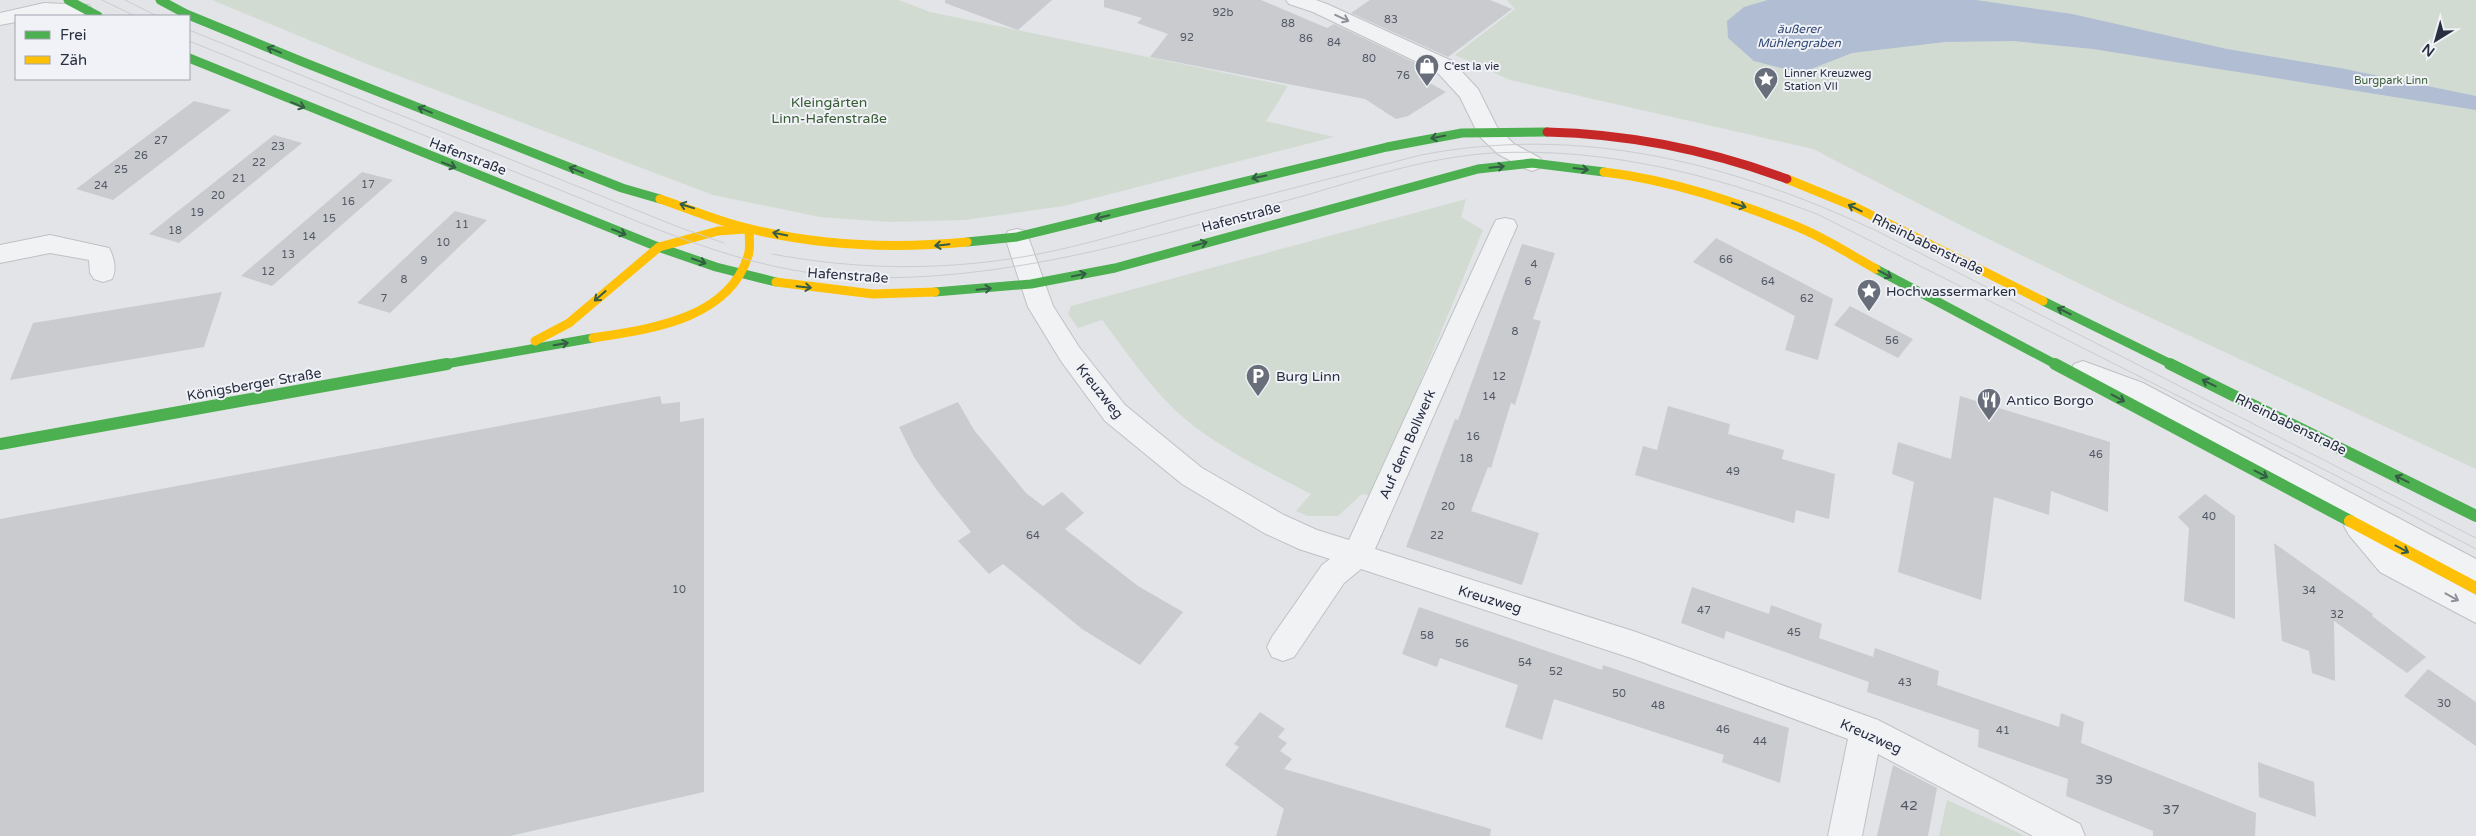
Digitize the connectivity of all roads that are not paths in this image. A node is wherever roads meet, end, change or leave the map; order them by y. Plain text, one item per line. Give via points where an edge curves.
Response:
1 (12, 0) edge
2 (160, 0) edge
3 (1296, 0) edge
4 (82, 8) edge
5 (0, 13) edge
6 (18, 15) edge
7 (188, 15) edge
8 (15, 16) edge
9 (190, 16) edge
10 (0, 19) edge
11 (190, 58) edge
12 (1487, 130) junction
13 (1532, 163) junction
14 (1505, 226) dead end
15 (749, 229) junction
16 (1017, 237) junction
17 (659, 247) junction
18 (0, 254) edge
19 (103, 273) dead end
20 (739, 275) junction
21 (1031, 284) junction
22 (2028, 350) junction
23 (513, 353) junction
24 (0, 444) edge
25 (2476, 516) edge
26 (2359, 526) junction
27 (1357, 555) junction
28 (2476, 574) edge
29 (2476, 588) edge
30 (2476, 610) edge
31 (1283, 647) dead end
32 (1866, 731) junction
33 (1845, 836) edge
34 (2068, 836) edge

1 - 5 street
7 -> 2 main road, Hafenstraße
3 -> 12 street via 1444,66 1470,94
4 - 6 street via 44,9
8 - 10 street
15 -> 9 main road, Hafenstraße via 622,188
11 -> 17 main road, Hafenstraße via 346,124
12 - 13 street via 1506,149
12 -> 16 main road, Hafenstraße via 1387,147
25 -> 12 main road, Rheinbabenstraße via 1822,192 1703,151 1581,132
21 -> 13 main road, Hafenstraße via 1115,268 1478,169
13 -> 22 main road via 1636,176 1752,209 1800,228
14 - 27 street, Auf dem Bollwerk
16 -> 15 main road, Hafenstraße via 933,246 837,245
15 - 17 main road, Königsberger Straße via 718,231
15 - 20 main road, Königsberger Straße via 748,256
16 - 21 street, Kreuzweg
17 -> 20 main road, Hafenstraße
17 -> 23 main road, Königsberger Straße via 569,323
18 - 19 street via 50,244 100,254
20 -> 21 main road, Hafenstraße via 794,286 873,294 967,291
23 -> 20 main road, Königsberger Straße via 646,329 683,317 726,296
21 - 27 street, Kreuzweg via 1070,354 1115,413 1192,476 1309,540
22 -> 26 main road
22 - 28 street via 2133,390
23 - 24 main road, Königsberger Straße
26 -> 29 main road
26 -> 30 street via 2391,563
27 - 31 street, Auf dem Bollwerk via 1334,574
27 - 32 street, Kreuzweg via 1636,646
32 - 33 street
32 - 34 street, Kreuzweg

